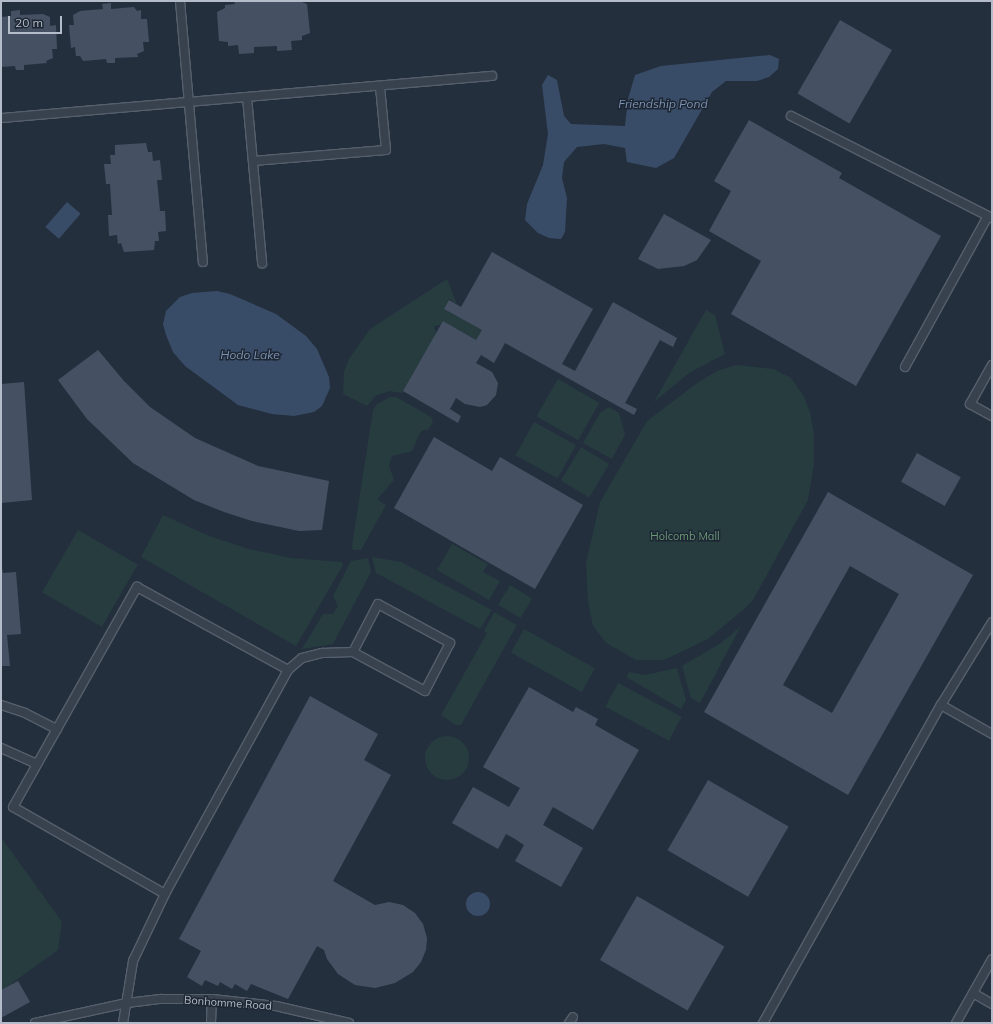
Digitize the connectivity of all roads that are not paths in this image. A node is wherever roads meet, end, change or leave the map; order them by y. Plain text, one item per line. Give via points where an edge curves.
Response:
1 (180, 1) edge
2 (492, 76) dead end
3 (380, 86) junction
4 (247, 97) junction
5 (189, 102) junction
6 (791, 116) dead end
7 (1, 118) edge
8 (253, 161) junction
9 (990, 217) edge
10 (203, 262) dead end
11 (262, 263) dead end
12 (992, 365) edge
13 (905, 367) dead end
14 (992, 416) edge
15 (992, 623) edge
16 (352, 652) junction
17 (288, 670) junction
18 (1, 705) edge
19 (941, 705) junction
20 (57, 729) junction
21 (992, 734) edge
22 (1, 748) edge
23 (37, 764) junction
24 (165, 894) junction
25 (992, 959) edge
26 (973, 993) junction
27 (212, 1000) junction
28 (127, 1003) junction
29 (992, 1004) edge
30 (35, 1023) edge
31 (124, 1023) edge
32 (211, 1023) edge
33 (349, 1023) edge
34 (763, 1023) edge
35 (956, 1023) edge

1 - 5 lane
2 - 3 lane
3 - 4 lane
3 - 8 lane via 386,150
4 - 5 lane
4 - 8 lane
5 - 7 lane
5 - 10 lane
6 - 9 lane
8 - 11 lane
9 - 13 lane
12 - 14 lane via 970,404
15 - 19 lane
16 - 16 lane via 425,691 450,643 378,604
16 - 17 lane via 322,653 302,658
17 - 20 lane via 137,587
17 - 24 lane
18 - 20 lane via 26,713
19 - 21 lane
19 - 34 lane
20 - 23 lane
22 - 23 lane
23 - 24 lane via 13,807
24 - 28 lane via 134,960
25 - 26 lane
26 - 29 lane
26 - 35 lane
27 - 28 lane, Bonhomme Road via 161,999
27 - 32 lane
27 - 33 lane, Bonhomme Road via 276,1006
28 - 30 lane, Bonhomme Road
28 - 31 lane

